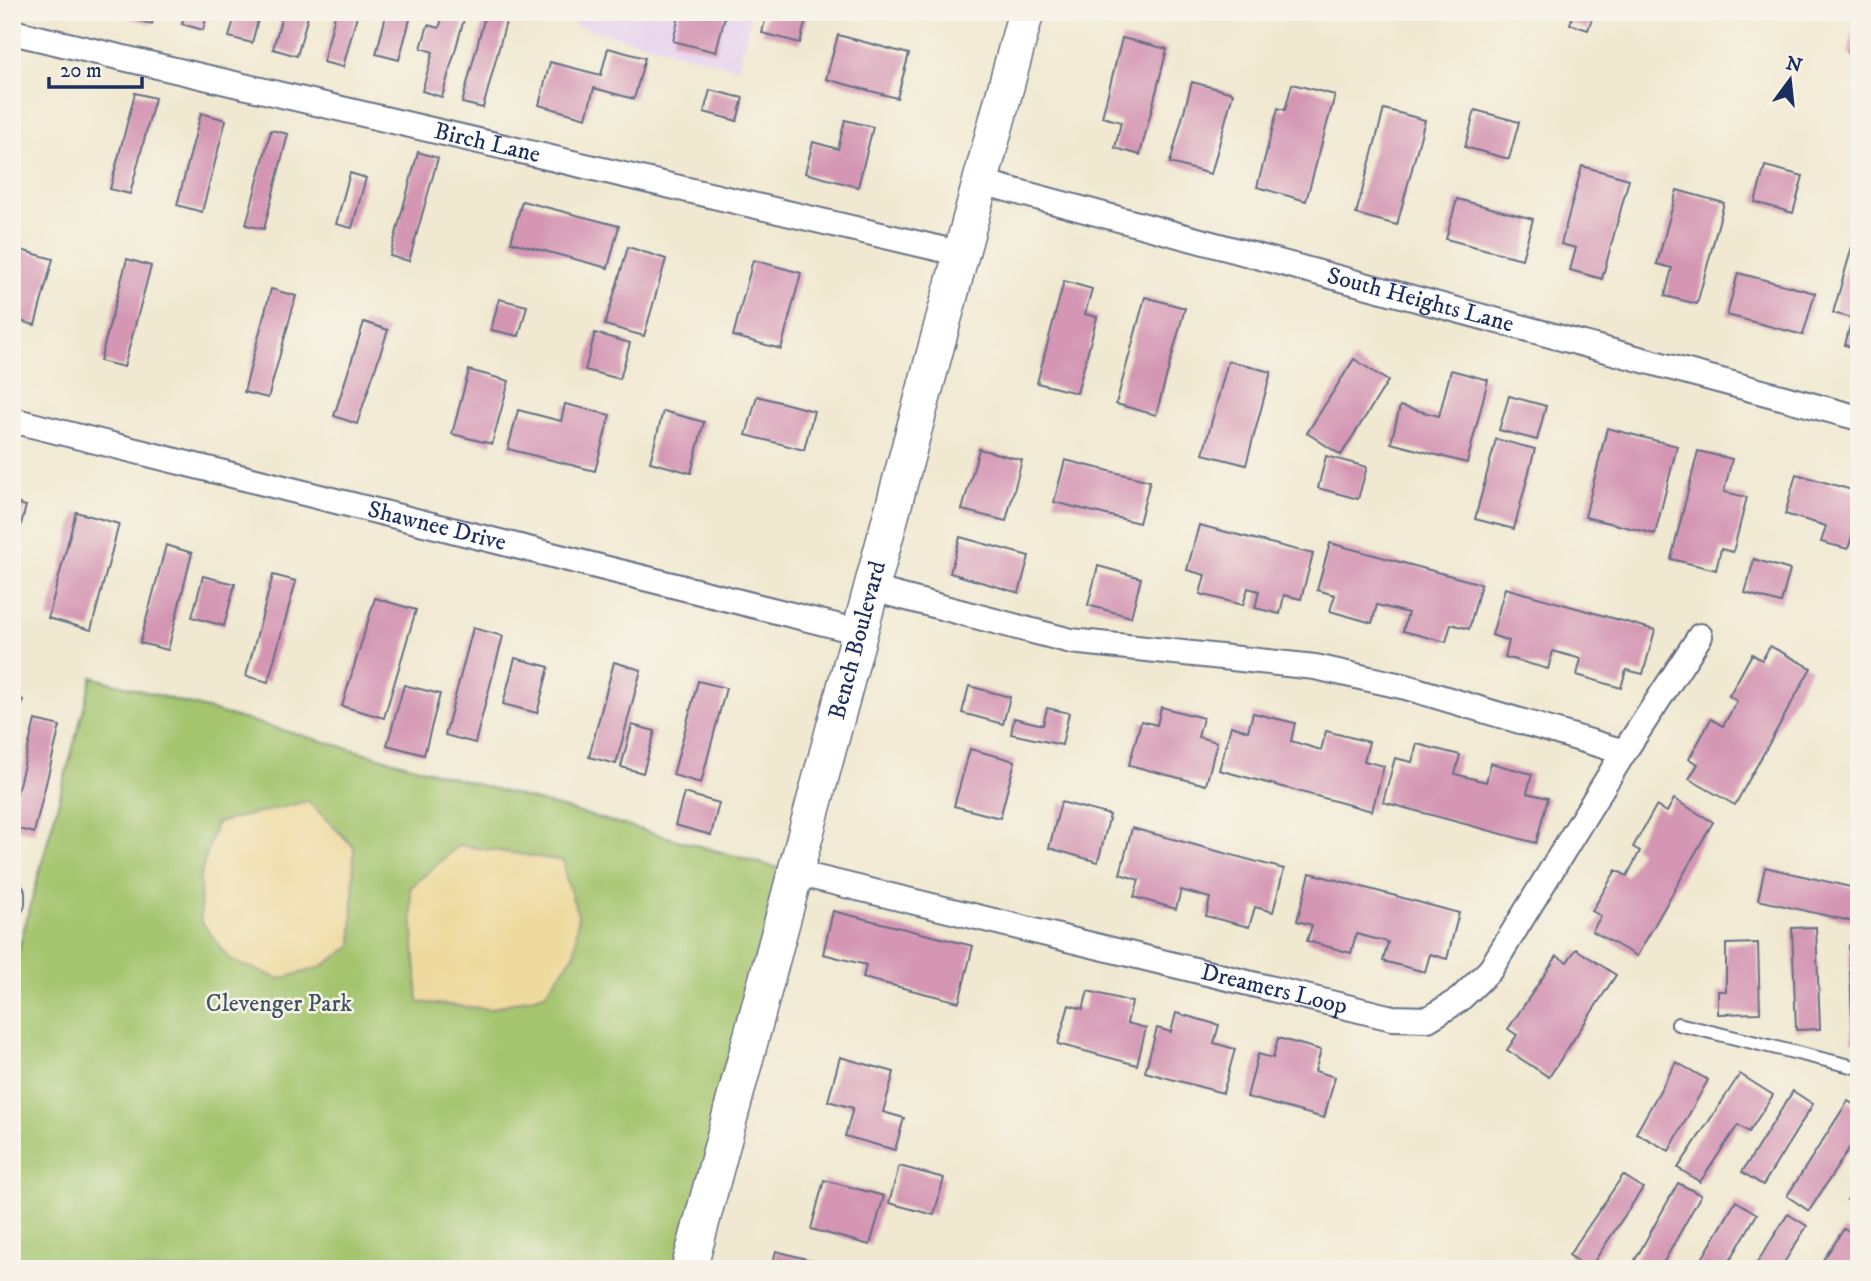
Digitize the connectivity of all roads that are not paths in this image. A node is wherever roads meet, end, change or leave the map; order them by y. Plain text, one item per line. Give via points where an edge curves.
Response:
1 (1026, 12) edge
2 (12, 32) edge
3 (981, 182) junction
4 (962, 254) junction
5 (1859, 418) edge
6 (12, 420) edge
7 (872, 589) junction
8 (860, 632) junction
9 (1700, 636) dead end
10 (1623, 752) junction
11 (796, 873) junction
12 (12, 894) edge
13 (12, 902) edge
14 (1678, 1024) dead end
15 (1859, 1068) edge
16 (689, 1269) edge

1 - 3 main road, Bench Boulevard
2 - 4 street, Birch Lane
3 - 4 main road, Bench Boulevard
3 - 5 street, South Heights Lane
4 - 7 main road, Bench Boulevard
6 - 8 street, Shawnee Drive
7 - 8 main road, Bench Boulevard
7 - 10 street via 1072,640 1328,670 1406,687
8 - 11 main road, Bench Boulevard
9 - 10 street, Dreamers Loop
10 - 11 street, Dreamers Loop via 1490,970 1459,1000 1428,1019 1392,1018
11 - 16 main road, Bench Boulevard
12 - 13 street
14 - 15 lane

